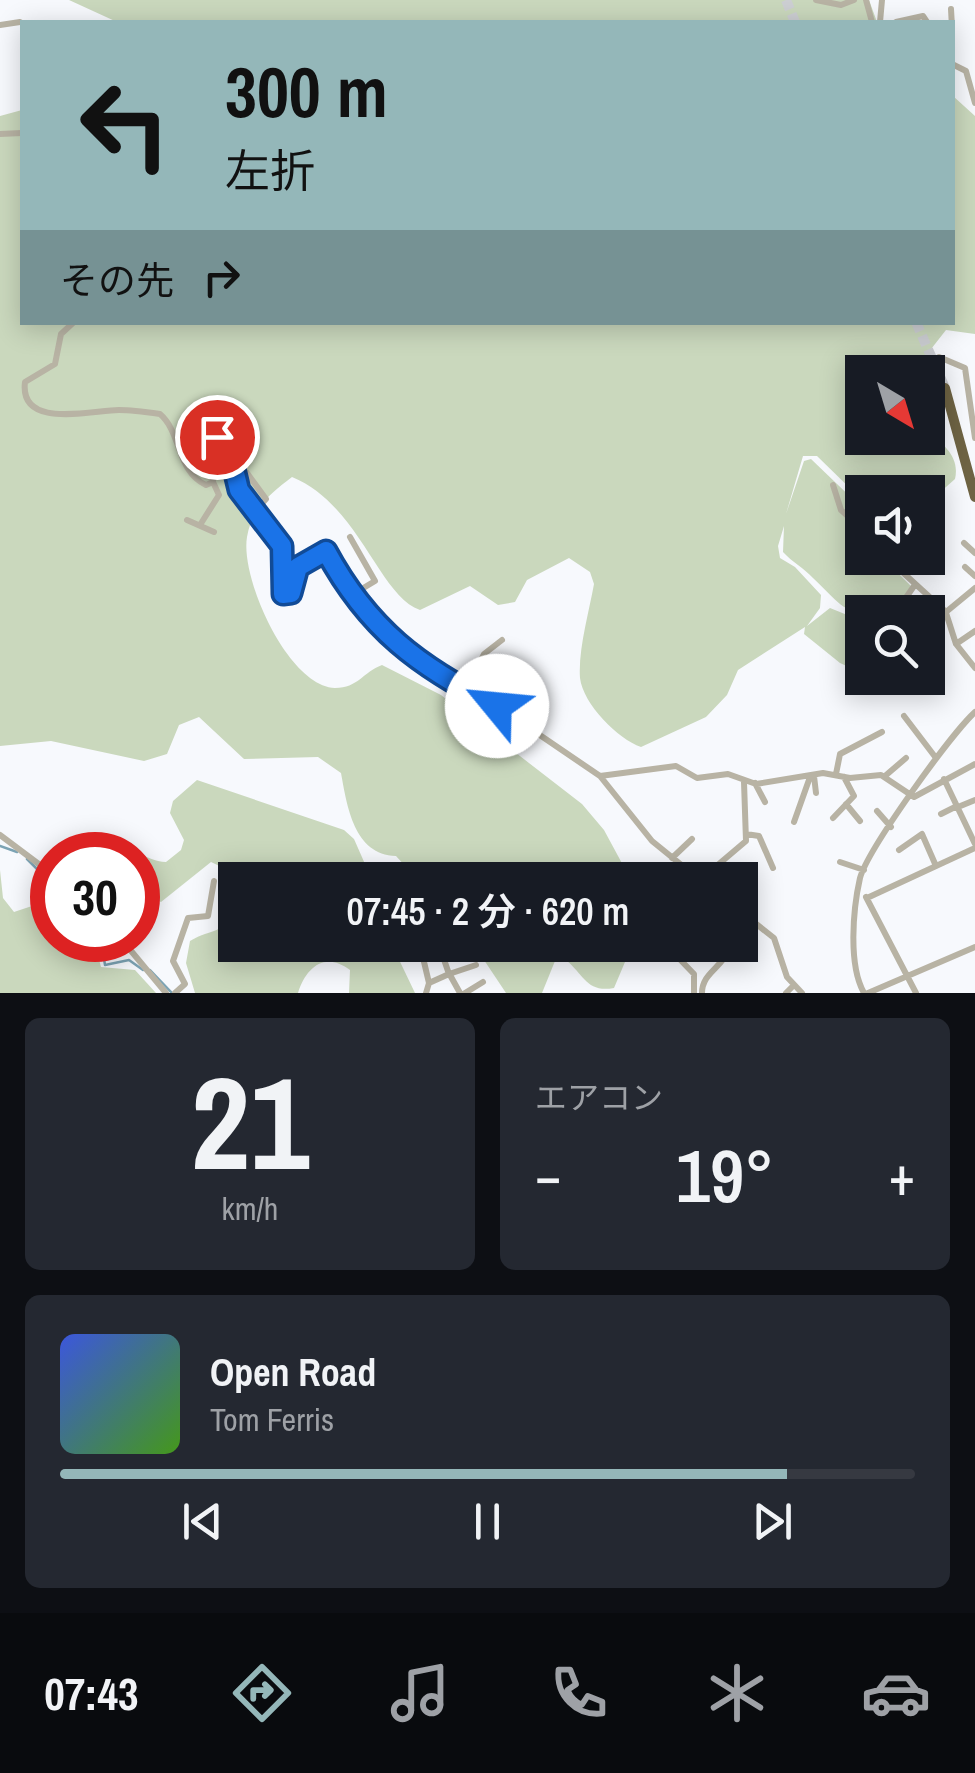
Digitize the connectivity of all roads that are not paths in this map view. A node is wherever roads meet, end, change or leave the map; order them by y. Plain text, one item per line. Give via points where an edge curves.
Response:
1 (816, 0) edge
2 (854, 0) edge
3 (950, 9) dead end
4 (951, 20) edge
5 (20, 22) edge
6 (0, 24) edge
7 (955, 63) edge
8 (975, 103) edge
9 (71, 325) edge
10 (945, 360) edge
11 (945, 388) tunnel mouth
12 (975, 438) edge
13 (247, 473) dead end
14 (213, 482) junction
15 (833, 484) dead end
16 (975, 498) edge
17 (256, 510) junction
18 (845, 513) edge
19 (187, 520) dead end
20 (200, 525) junction
21 (214, 532) dead end
22 (350, 538) dead end
23 (964, 543) dead end
24 (975, 554) edge
25 (965, 567) dead end
26 (903, 575) edge
27 (975, 576) edge
28 (914, 586) junction
29 (975, 588) edge
30 (908, 595) edge
31 (350, 596) junction
32 (946, 612) junction
33 (975, 631) edge
34 (502, 640) dead end
35 (956, 644) junction
36 (975, 668) edge
37 (490, 702) junction
38 (975, 712) edge
39 (904, 716) dead end
40 (920, 721) dead end
41 (910, 728) junction
42 (882, 732) dead end
43 (906, 758) dead end
44 (936, 758) junction
45 (975, 764) edge
46 (840, 775) junction
47 (600, 776) junction
48 (812, 776) junction
49 (885, 776) junction
50 (944, 778) junction
51 (744, 782) junction
52 (755, 784) junction
53 (816, 793) dead end
54 (911, 796) junction
55 (975, 800) edge
56 (765, 802) dead end
57 (846, 804) junction
58 (957, 807) junction
59 (877, 811) dead end
60 (941, 814) dead end
61 (975, 817) edge
62 (833, 818) dead end
63 (860, 821) dead end
64 (794, 822) dead end
65 (964, 822) junction
66 (891, 827) junction
67 (746, 834) junction
68 (0, 835) edge
69 (692, 840) dead end
70 (975, 846) edge
71 (899, 850) dead end
72 (30, 858) edge
73 (672, 858) junction
74 (840, 862) dead end
75 (936, 866) junction
76 (773, 868) dead end
77 (864, 870) junction
78 (214, 881) dead end
79 (859, 892) junction
80 (867, 898) junction
81 (758, 925) edge
82 (975, 948) edge
83 (140, 962) edge
84 (425, 962) edge
85 (447, 962) edge
86 (682, 962) edge
87 (724, 962) edge
88 (476, 965) dead end
89 (449, 974) junction
90 (906, 979) junction
91 (484, 982) dead end
92 (429, 984) junction
93 (794, 986) junction
94 (166, 993) edge
95 (175, 993) edge
96 (426, 993) edge
97 (463, 993) edge
98 (698, 993) edge
99 (786, 993) edge
100 (802, 993) edge
101 (866, 993) edge
102 (916, 993) edge

1 - 2 street
3 - 4 street
5 - 6 street
7 - 8 street via 969,76
9 - 14 street via 61,334 55,364 25,382 29,402 44,413 160,414 197,481
10 - 12 street via 964,368
11 - 16 highway
13 - 17 street via 266,498
14 - 17 street via 213,471 190,442 198,429 230,452 236,484
14 - 20 street via 219,495
15 - 18 street
17 - 31 street via 282,546 283,594 291,593 298,567 326,551
19 - 20 street
20 - 21 street
22 - 31 street via 376,580
23 - 24 street
25 - 27 street
26 - 28 street
28 - 30 street
28 - 32 street
29 - 32 street
31 - 37 street via 412,658
32 - 35 street
33 - 35 street
34 - 37 street via 478,666
35 - 36 street
37 - 47 street
38 - 44 street
39 - 41 street
40 - 41 street
41 - 44 street
42 - 46 street via 840,754
43 - 49 street
44 - 54 street
45 - 50 street
46 - 48 street
46 - 49 street
46 - 57 street via 854,796
47 - 51 street via 676,766 698,778 728,774
47 - 73 street
48 - 52 street
48 - 53 street
48 - 64 street
49 - 54 street
50 - 54 street
50 - 58 street
51 - 52 street
51 - 67 street
52 - 56 street
54 - 66 street
55 - 58 street
57 - 62 street
57 - 63 street
58 - 60 street
58 - 65 street
59 - 66 street
61 - 65 street
65 - 70 street
66 - 77 street
67 - 73 street via 739,851 700,880
67 - 76 street via 758,836
68 - 72 street
69 - 73 street
70 - 75 street
71 - 75 street via 922,834
74 - 77 street
75 - 80 street
77 - 79 street
78 - 95 street via 208,916 188,918 184,929 173,964 185,984
79 - 80 street
79 - 101 street via 855,968
80 - 90 street
81 - 93 street via 774,938
82 - 90 street
83 - 94 street
84 - 92 street
85 - 89 street
86 - 98 street
87 - 98 street
88 - 89 street
89 - 92 street
89 - 97 street
90 - 101 street
90 - 102 street
91 - 97 street
92 - 96 street
93 - 99 street
93 - 100 street

